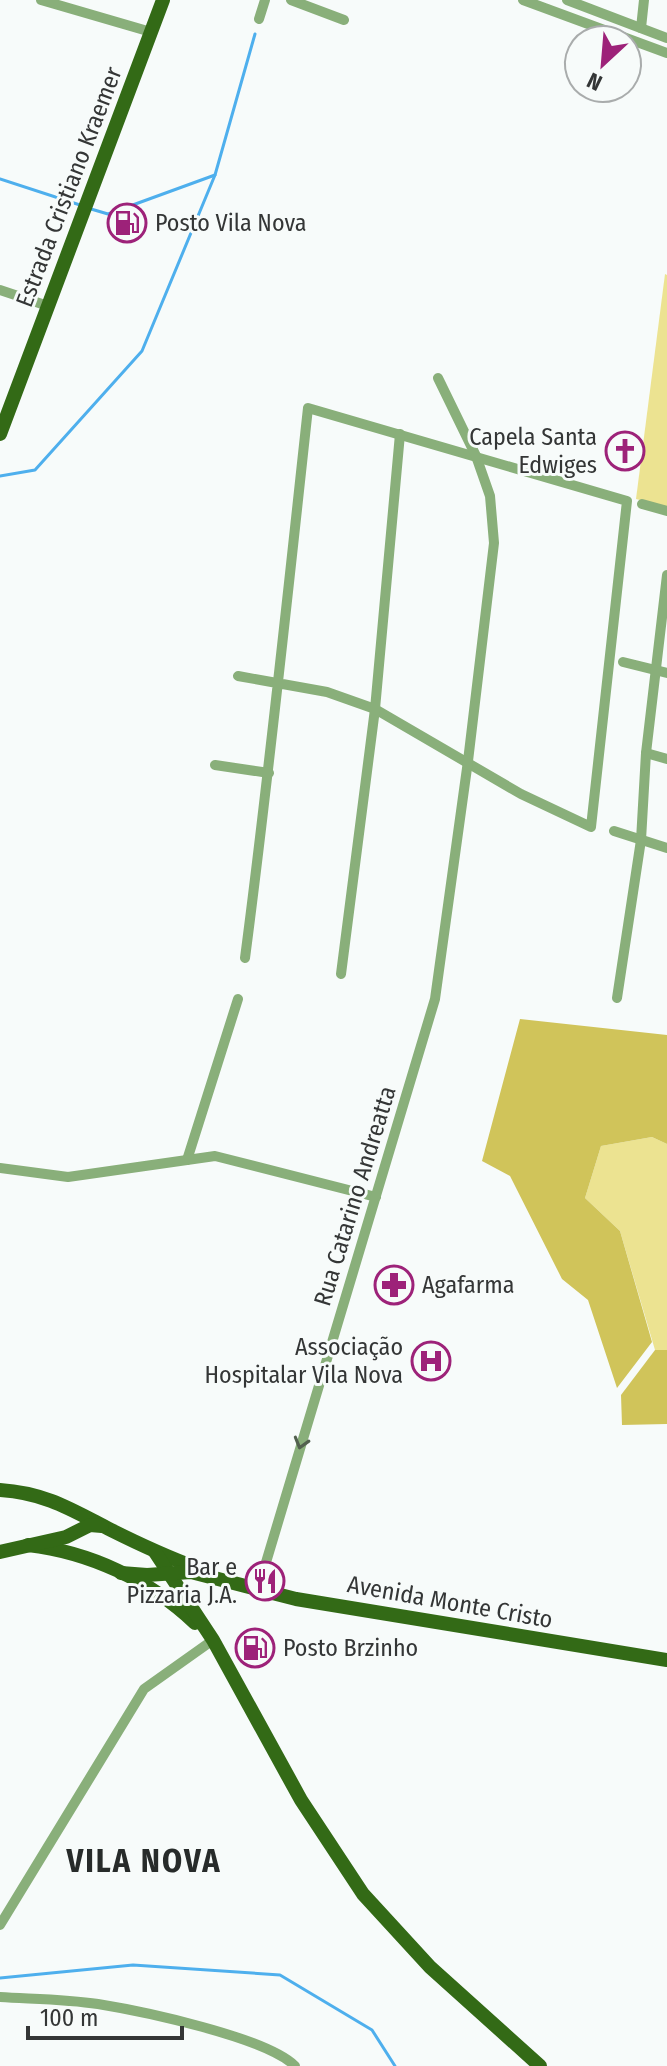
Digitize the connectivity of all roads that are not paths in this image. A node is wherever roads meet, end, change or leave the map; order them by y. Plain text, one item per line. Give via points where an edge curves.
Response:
1 (41, 0) edge
2 (163, 0) edge
3 (265, 0) edge
4 (291, 0) edge
5 (523, 0) edge
6 (567, 0) edge
7 (644, 0) edge
8 (259, 19) dead end
9 (344, 20) dead end
10 (630, 24) edge
11 (641, 24) edge
12 (643, 29) edge
13 (151, 32) junction
14 (667, 38) edge
15 (667, 53) edge
16 (0, 290) edge
17 (48, 306) junction
18 (438, 378) dead end
19 (0, 434) edge
20 (400, 434) junction
21 (476, 456) junction
22 (642, 504) dead end
23 (667, 511) edge
24 (667, 575) edge
25 (666, 593) edge
26 (623, 662) dead end
27 (661, 672) edge
28 (238, 676) dead end
29 (278, 683) junction
30 (375, 709) junction
31 (646, 753) junction
32 (667, 759) edge
33 (468, 761) junction
34 (215, 765) dead end
35 (269, 773) junction
36 (614, 831) dead end
37 (641, 840) junction
38 (667, 848) edge
39 (245, 958) dead end
40 (341, 974) dead end
41 (617, 998) dead end
42 (238, 999) dead end
43 (187, 1160) junction
44 (0, 1168) edge
45 (376, 1197) junction
46 (0, 1490) edge
47 (69, 1506) junction
48 (106, 1528) junction
49 (76, 1533) junction
50 (28, 1545) junction
51 (0, 1552) edge
52 (155, 1552) junction
53 (91, 1560) junction
54 (169, 1572) junction
55 (121, 1573) junction
56 (227, 1580) junction
57 (258, 1589) junction
58 (213, 1640) junction
59 (667, 1660) edge
60 (0, 1925) edge
61 (0, 1997) edge
62 (295, 2066) edge
63 (540, 2066) edge

1 - 13 street
2 - 13 main road, Estrada Cristiano Kraemer
3 - 8 street
4 - 9 street
5 - 15 street
6 - 10 street
7 - 11 street
12 - 14 street
13 - 17 main road, Estrada Cristiano Kraemer
16 - 17 street
17 - 19 main road, Estrada Cristiano Kraemer
18 - 21 street, Rua Catarino Andreatta
20 - 21 street
20 - 29 street via 308,408
20 - 30 street
21 - 33 street, Rua Catarino Andreatta via 490,496 494,543
21 - 33 street via 627,501 591,827 521,794
22 - 23 street
24 - 25 street
25 - 27 street
26 - 27 street
27 - 31 street
28 - 29 street
29 - 30 street
29 - 35 street
30 - 33 street
30 - 40 street
31 - 32 street
31 - 37 street
33 - 45 street, Rua Catarino Andreatta via 435,999
34 - 35 street
35 - 39 street
36 - 37 street
37 - 38 street
37 - 41 street
42 - 43 street
43 - 44 street via 68,1177
43 - 45 street via 215,1156
45 -> 57 street, Rua Catarino Andreatta
46 - 47 main road
47 - 48 main road
47 - 49 main road
48 - 49 main road via 90,1525
48 - 52 main road, Avenida Monte Cristo
49 - 50 main road
49 - 53 main road
50 - 51 main road
50 - 53 main road
52 - 54 main road
52 - 56 main road, Avenida Monte Cristo
53 - 55 main road
54 - 55 main road, Avenida Monte Cristo
54 - 56 main road, Avenida Monte Cristo
54 - 58 main road
55 - 58 main road via 164,1596
56 - 57 main road, Avenida Monte Cristo
57 - 59 main road, Avenida Monte Cristo
58 - 60 street via 144,1689
58 - 63 main road via 301,1800 363,1894 430,1967
61 - 62 street via 96,2004 203,2028 263,2047

